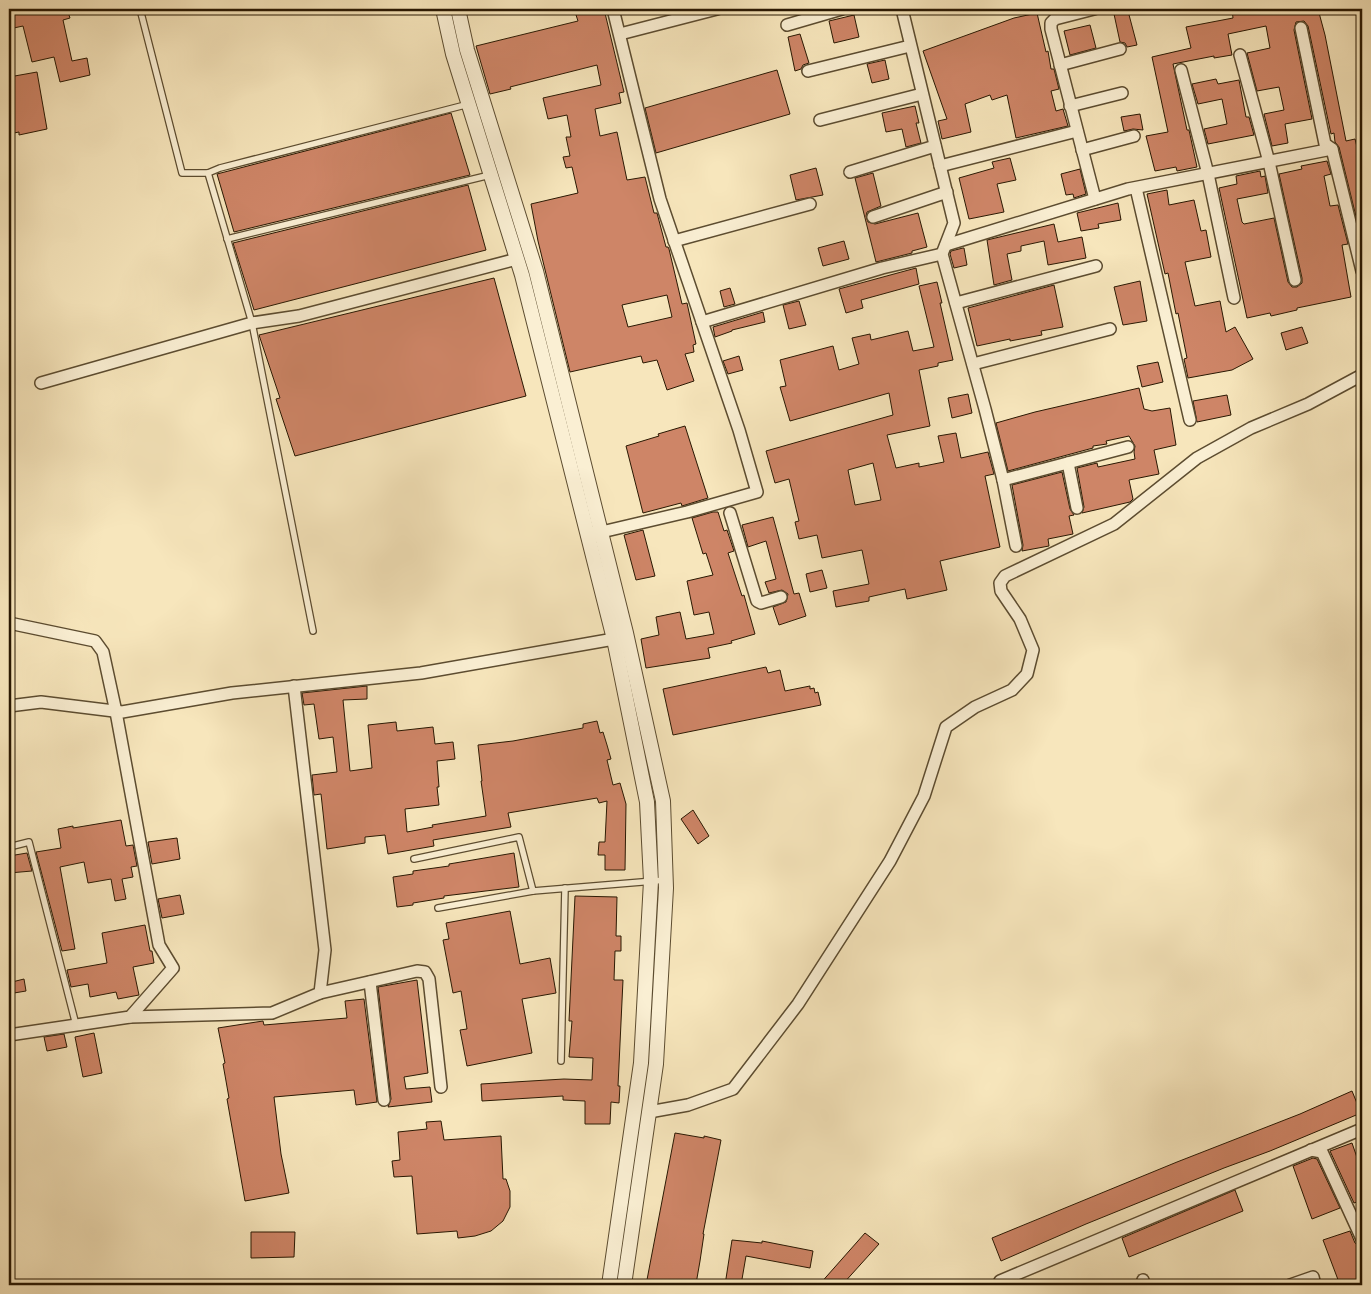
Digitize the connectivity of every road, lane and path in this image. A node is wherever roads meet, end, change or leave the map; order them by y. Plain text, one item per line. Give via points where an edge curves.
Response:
1 (140, 9) edge
2 (443, 9) edge
3 (458, 9) edge
4 (614, 9) edge
5 (717, 9) edge
6 (842, 9) edge
7 (902, 9) edge
8 (1094, 9) edge
9 (787, 25) dead end
10 (1300, 28) dead end
11 (620, 34) junction
12 (910, 46) junction
13 (1120, 49) dead end
14 (1240, 55) dead end
15 (1060, 65) junction
16 (1181, 70) dead end
17 (808, 71) dead end
18 (1122, 93) dead end
19 (922, 94) junction
20 (469, 104) junction
21 (1070, 106) junction
22 (820, 120) dead end
23 (1077, 130) junction
24 (1134, 136) dead end
25 (935, 146) junction
26 (1332, 149) junction
27 (1082, 150) junction
28 (1269, 162) junction
29 (940, 166) junction
30 (850, 172) dead end
31 (208, 173) junction
32 (1208, 174) junction
33 (491, 175) junction
34 (1136, 188) junction
35 (947, 192) junction
36 (1095, 199) junction
37 (810, 204) dead end
38 (873, 217) dead end
39 (227, 239) junction
40 (674, 241) junction
41 (944, 250) junction
42 (516, 259) junction
43 (1096, 266) dead end
44 (1362, 271) edge
45 (1295, 280) dead end
46 (1234, 298) dead end
47 (956, 303) junction
48 (702, 322) junction
49 (252, 323) junction
50 (1110, 329) dead end
51 (973, 364) junction
52 (1362, 375) edge
53 (41, 383) dead end
54 (1190, 420) dead end
55 (1128, 447) dead end
56 (1068, 463) junction
57 (1003, 480) junction
58 (728, 506) junction
59 (1077, 508) dead end
60 (595, 534) junction
61 (1016, 546) dead end
62 (782, 598) dead end
63 (9, 623) edge
64 (313, 631) dead end
65 (614, 639) junction
66 (294, 686) junction
67 (9, 706) edge
68 (116, 712) junction
69 (9, 847) edge
70 (414, 859) dead end
71 (651, 880) junction
72 (666, 880) junction
73 (565, 888) junction
74 (533, 891) junction
75 (438, 908) dead end
76 (370, 982) junction
77 (320, 993) junction
78 (130, 1017) junction
79 (76, 1025) junction
80 (9, 1033) edge
81 (561, 1061) dead end
82 (441, 1087) dead end
83 (384, 1100) dead end
84 (649, 1112) junction
85 (1362, 1128) edge
86 (1312, 1150) junction
87 (1362, 1239) edge
88 (1000, 1281) dead end
89 (609, 1285) edge
90 (624, 1285) edge
91 (1290, 1285) edge
92 (1315, 1285) edge

1 - 31 lane via 182,173
2 - 20 street
3 - 60 street via 536,271
4 - 11 street
5 - 11 street
6 - 9 street
7 - 12 street
8 - 15 street via 1055,19 1051,23
10 - 26 street via 1325,144
11 - 40 street via 660,198
12 - 17 street
12 - 19 street
13 - 15 street
14 - 28 street
15 - 21 street
16 - 32 street
18 - 21 street
19 - 22 street
19 - 25 street
20 - 31 lane
20 - 33 street
21 - 23 street
23 - 27 street
23 - 29 street
24 - 27 street
25 - 29 street
25 - 30 street
26 - 28 street
26 - 44 street
27 - 36 street
28 - 32 street
28 - 45 street
29 - 35 street
31 - 39 lane
32 - 34 street
32 - 46 street
33 - 39 lane
33 - 42 street
34 - 36 street
34 - 54 street
35 - 38 street
35 - 41 street via 954,223
36 - 41 street
37 - 40 street
39 - 49 lane
40 - 48 street
41 - 47 street
41 - 48 street
42 - 49 street via 298,316
42 - 60 street
43 - 47 street
47 - 51 street
48 - 58 street via 757,492
49 - 53 street
49 - 64 lane
50 - 51 street
51 - 57 street
52 - 84 street via 1308,404 1251,428 1197,458 1114,524 1005,576 1000,583 1001,590 1020,619 1033,650 1028,674 1012,690 975,707 946,727 924,796 890,861 798,1004 733,1089 688,1105
55 - 56 street
56 - 57 street
56 - 59 street
57 - 61 street
58 - 60 street via 687,512
58 - 62 street via 757,601
60 - 65 street
60 - 72 street via 626,633 663,801
63 - 68 street via 95,640 102,652
65 - 66 street via 421,673
65 - 71 street via 647,802
66 - 68 street
66 - 77 street via 325,950
67 - 68 street via 41,702
68 - 78 street via 159,945 173,968
69 - 79 lane via 29,842
70 - 74 lane via 519,836
71 - 72 lane
71 - 73 lane
71 - 89 street via 641,1063
72 - 84 street via 656,1064
73 - 74 lane
73 - 81 lane
74 - 75 lane
76 - 77 street
76 - 82 street via 425,972 429,979
76 - 83 street
77 - 78 street via 272,1013
78 - 79 street
79 - 80 street
84 - 90 street
85 - 86 street
86 - 87 street via 1322,1152
86 - 88 street
91 - 92 street via 1313,1277

